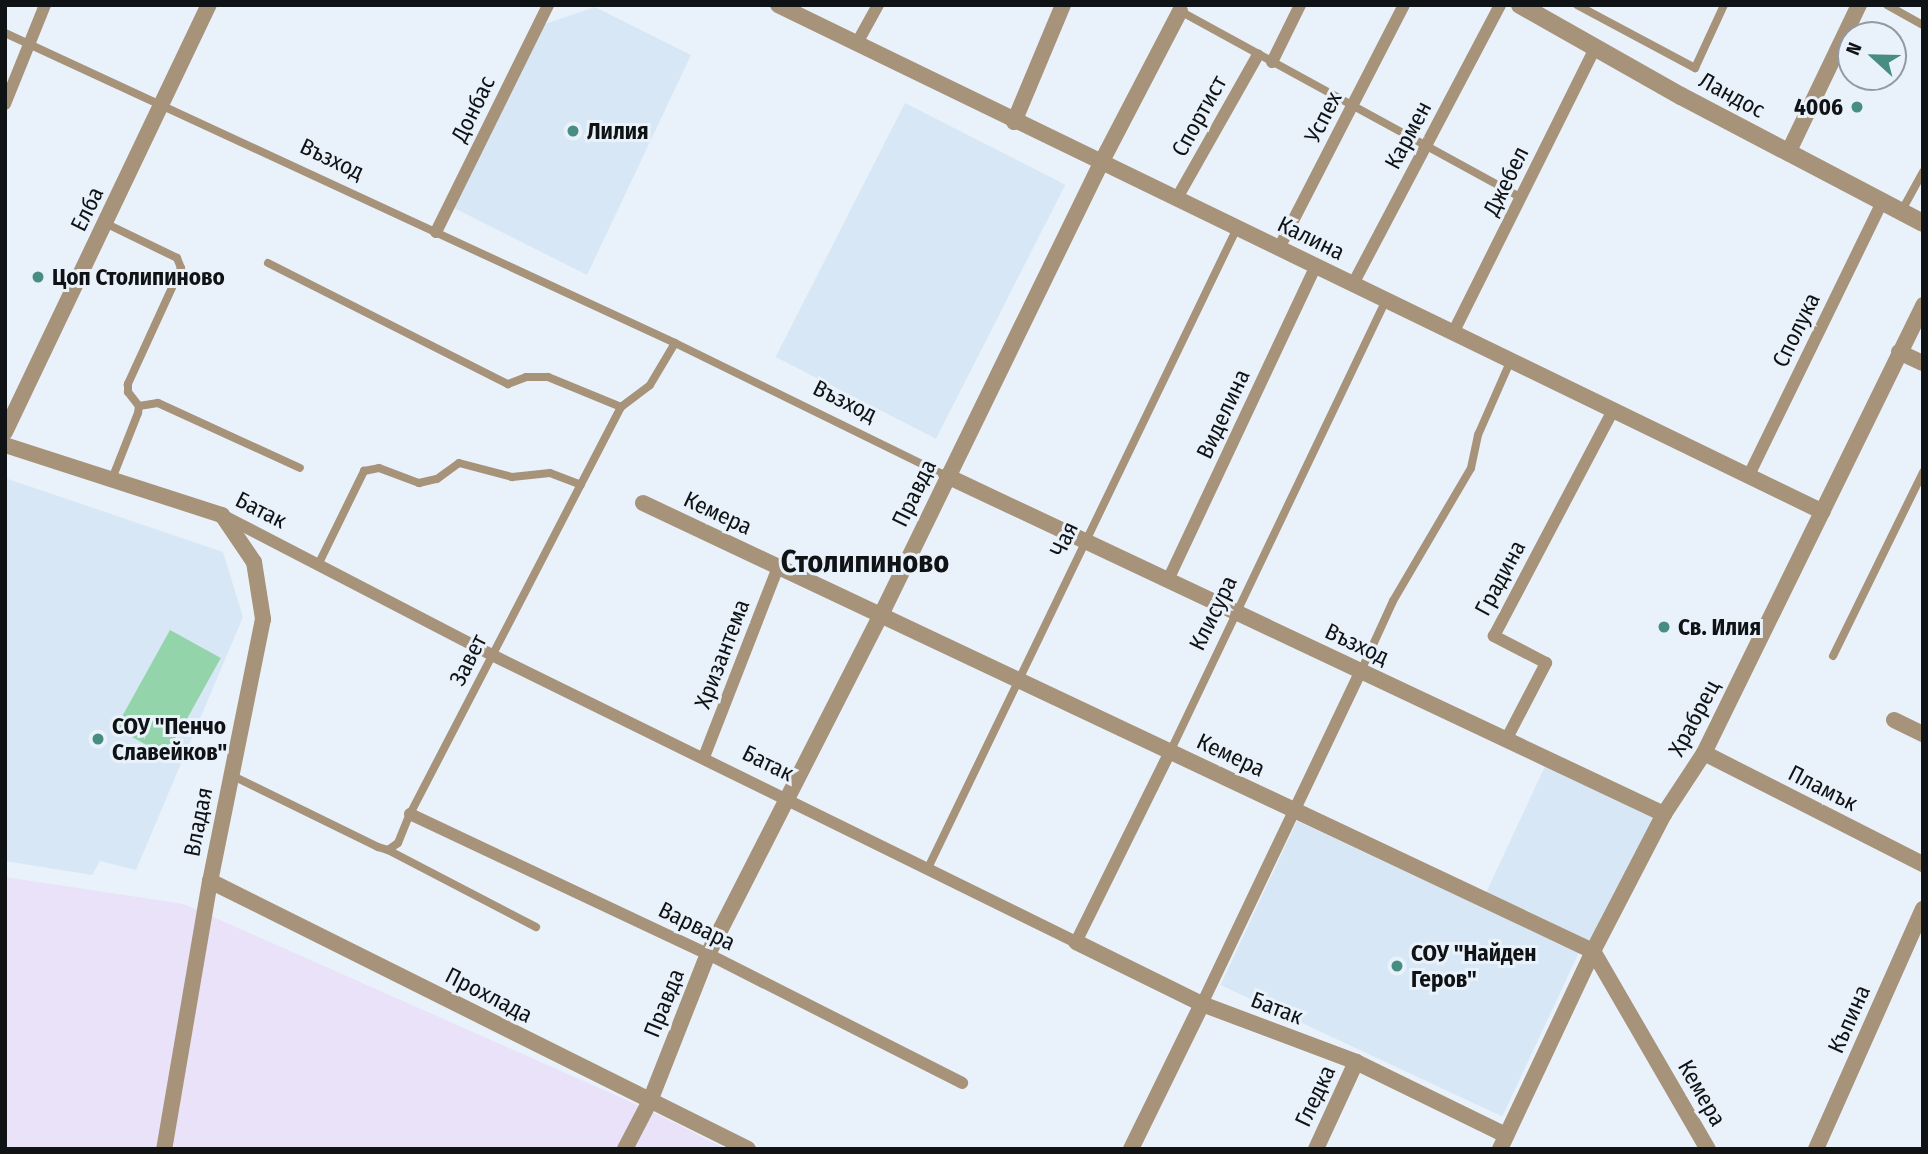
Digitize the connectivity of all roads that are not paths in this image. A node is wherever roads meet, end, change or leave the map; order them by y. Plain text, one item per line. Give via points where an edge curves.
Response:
1 (45, 5) edge
2 (209, 5) edge
3 (548, 5) edge
4 (778, 5) edge
5 (878, 5) edge
6 (1063, 5) edge
7 (1300, 5) edge
8 (1404, 5) edge
9 (1500, 5) edge
10 (1520, 5) edge
11 (1577, 5) edge
12 (1724, 5) edge
13 (1859, 5) edge
14 (1887, 5) edge
15 (1180, 11) joint
16 (1923, 25) edge
17 (5, 33) edge
18 (29, 43) junction
19 (857, 43) junction
20 (1595, 48) junction
21 (1258, 55) junction
22 (1272, 62) junction
23 (5, 104) edge
24 (161, 105) junction
25 (1352, 106) junction
26 (1014, 122) junction
27 (1426, 146) junction
28 (1788, 153) junction
29 (1102, 161) junction
30 (1923, 172) edge
31 (1177, 198) junction
32 (1521, 198) junction
33 (1882, 202) junction
34 (1901, 212) junction
35 (105, 223) junction
36 (1923, 223) edge
37 (1237, 227) junction
38 (436, 232) junction
39 (1279, 248) junction
40 (268, 263) dead end
41 (1316, 266) junction
42 (1353, 284) junction
43 (1386, 300) junction
44 (1923, 305) edge
45 (1453, 333) junction
46 (675, 342) junction
47 (1899, 352) junction
48 (1510, 362) junction
49 (1923, 363) edge
50 (139, 406) junction
51 (621, 407) junction
52 (10, 410) edge
53 (1612, 412) junction
54 (5, 432) edge
55 (5, 445) edge
56 (300, 468) dead end
57 (1923, 472) edge
58 (947, 476) junction
59 (1748, 477) junction
60 (111, 479) junction
61 (581, 485) junction
62 (643, 503) dead end
63 (1823, 512) junction
64 (222, 515) junction
65 (1084, 541) junction
66 (318, 565) junction
67 (778, 567) junction
68 (1168, 580) junction
69 (1236, 612) junction
70 (881, 615) junction
71 (492, 655) junction
72 (1833, 656) dead end
73 (1361, 671) junction
74 (1020, 681) junction
75 (1895, 720) dead end
76 (1923, 734) edge
77 (1506, 740) junction
78 (1170, 752) junction
79 (1704, 753) junction
80 (704, 757) junction
81 (231, 775) junction
82 (787, 797) junction
83 (1293, 810) junction
84 (410, 814) junction
85 (1664, 814) junction
86 (388, 850) junction
87 (1923, 864) edge
88 (928, 868) junction
89 (210, 881) junction
90 (1923, 909) edge
91 (536, 927) dead end
92 (1076, 942) junction
93 (1593, 951) junction
94 (708, 954) junction
95 (1202, 1004) junction
96 (1356, 1062) junction
97 (962, 1083) dead end
98 (650, 1101) junction
99 (1503, 1142) edge
100 (164, 1149) edge
101 (625, 1149) edge
102 (748, 1149) edge
103 (1131, 1149) edge
104 (1316, 1149) edge
105 (1708, 1149) edge
106 (1816, 1149) edge

1 - 18 street
2 - 24 street, Елба
3 - 38 street, Донбас
4 - 19 street, Калина
5 - 19 street
6 - 26 street
7 - 22 street
8 - 25 street, Успех
9 - 27 street, Кармен
10 - 20 street, Ландос
11 - 12 lane via 1695,68
13 - 28 street
14 - 16 lane
15 - 21 lane
15 - 29 street, Правда
17 - 18 lane, Възход
18 - 23 street
18 - 24 lane, Възход
19 - 26 street, Калина
20 - 28 street, Ландос
20 - 32 street, Джебел
21 - 22 lane
21 - 31 street, Спортист
22 - 25 lane
24 - 35 street, Елба
24 - 38 lane, Възход
25 - 27 lane
25 - 39 street, Успех
26 - 29 street, Калина
27 - 32 lane
27 - 42 street, Кармен
28 - 33 street, Ландос
29 - 31 street, Калина
29 - 58 street, Правда
30 - 34 lane
31 - 37 street, Калина
32 - 45 street, Джебел
33 - 34 street, Ландос
33 - 59 street, Сполука
34 - 36 street, Ландос
35 - 50 lane via 177,258 181,268 128,384 128,392
35 - 52 street, Елба
37 - 39 street, Калина
37 - 65 lane, Чая
38 - 46 lane, Възход
39 - 41 street, Калина
40 - 51 lane via 508,384 526,377 548,377
41 - 42 street, Калина
41 - 68 street, Виделина
42 - 43 street, Калина
43 - 45 street, Калина
43 - 69 lane, Клисура
44 - 47 street, Храбрец
45 - 48 street, Калина
46 - 51 lane, Завет via 650,385
46 - 58 lane, Възход
47 - 49 street
47 - 63 street, Храбрец
48 - 53 street, Калина
48 - 73 lane via 1478,435 1471,468 1393,601
50 - 56 lane via 158,403
50 - 60 lane
51 - 61 lane, Завет
52 - 54 street, Елба
53 - 59 street, Калина
53 - 77 street, Градина via 1494,636 1546,663
55 - 60 street, Батак
57 - 72 lane
58 - 65 street, Възход
58 - 70 street, Правда
59 - 63 street, Калина
60 - 64 street, Батак
61 - 66 lane via 550,473 512,477 459,463 437,479 419,484 379,468 364,471
61 - 71 lane, Завет
62 - 67 street, Кемера
63 - 79 street, Храбрец
64 - 66 street, Батак
64 - 81 street, Владая via 254,562 263,620
65 - 68 street, Възход
65 - 74 lane, Чая
66 - 71 street, Батак
67 - 70 street, Кемера
67 - 80 street, Хризантема
68 - 69 street, Възход
69 - 73 street, Възход
69 - 78 lane, Клисура
70 - 74 street, Кемера
70 - 82 street, Правда
71 - 80 street, Батак
71 - 84 lane, Завет
73 - 77 street, Възход
73 - 83 street
74 - 78 street, Кемера
74 - 88 lane, Чая
75 - 76 street
77 - 85 street, Възход
78 - 83 street, Кемера
78 - 92 street, Клисура
79 - 85 street, Храбрец
79 - 87 street, Пламък
80 - 82 street, Батак
81 - 86 lane
81 - 89 street, Владая
82 - 88 street, Батак
82 - 94 street, Правда
83 - 93 street, Кемера
83 - 95 street
84 - 86 lane, Завет via 398,844
84 - 94 street, Варвара
85 - 93 street, Храбрец
86 - 91 lane
88 - 92 street, Батак
89 - 98 street, Прохлада
89 - 100 street, Владая
90 - 106 street, Къпина
92 - 95 street, Батак
93 - 99 street, Храбрец
93 - 105 street, Кемера
94 - 97 street, Варвара
94 - 98 street, Правда
95 - 96 street, Батак
95 - 103 street
96 - 99 street, Батак
96 - 104 street, Гледка
98 - 101 street, Правда
98 - 102 street, Прохлада

